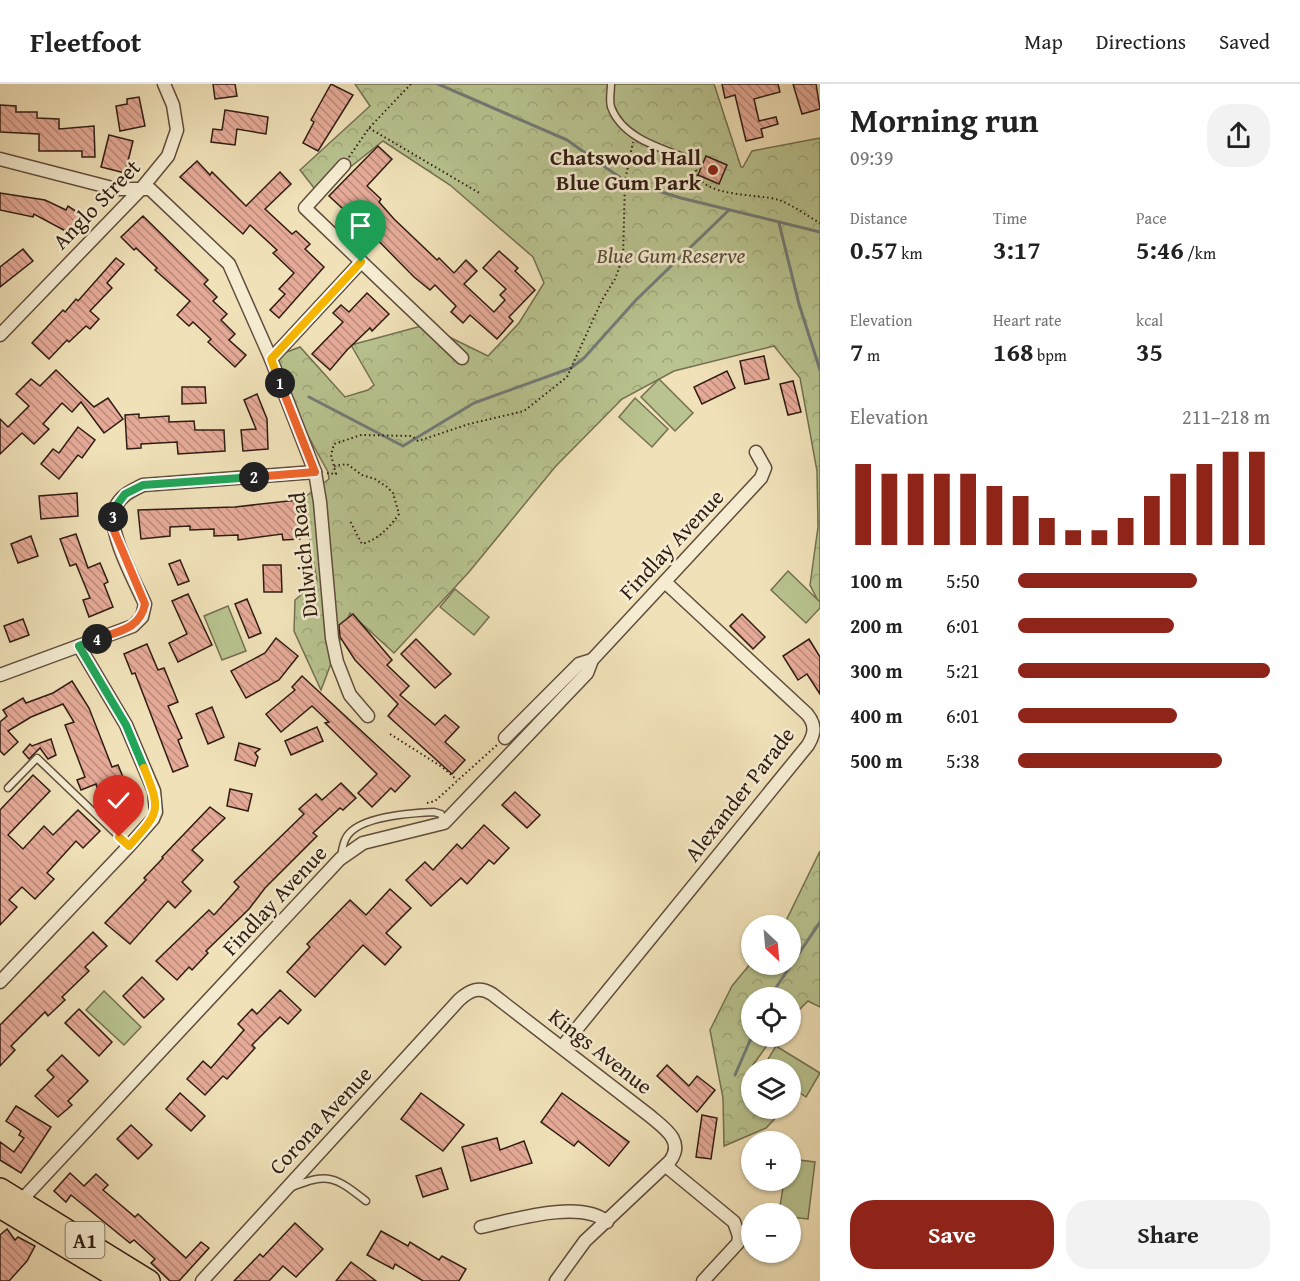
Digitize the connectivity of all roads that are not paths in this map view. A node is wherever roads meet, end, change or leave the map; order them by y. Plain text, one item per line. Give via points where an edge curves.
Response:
1 (611, 84) edge
2 (166, 86) edge
3 (0, 159) edge
4 (694, 161) road end
5 (344, 165) road end
6 (141, 189) junction
7 (361, 262) junction
8 (0, 335) edge
9 (462, 358) dead end
10 (271, 359) junction
11 (756, 452) dead end
12 (315, 472) junction
13 (665, 582) junction
14 (79, 646) junction
15 (592, 660) junction
16 (0, 675) edge
17 (368, 716) dead end
18 (505, 738) road end
19 (8, 788) dead end
20 (444, 823) junction
21 (129, 846) junction
22 (340, 859) junction
23 (0, 982) edge
24 (472, 990) joint
25 (562, 1047) junction
26 (666, 1166) junction
27 (0, 1189) edge
28 (281, 1192) junction
29 (366, 1201) dead end
30 (10, 1207) edge
31 (607, 1222) junction
32 (481, 1227) dead end
33 (123, 1281) edge
34 (149, 1281) edge
35 (202, 1281) edge
36 (556, 1281) edge
37 (703, 1281) edge

1 - 4 lane via 610,105 619,124 635,136
2 - 6 street, Anglo Street via 177,130 174,145
3 - 6 street via 116,189
5 - 7 street via 305,208
6 - 8 street, Anglo Street
6 - 10 street, Dulwich Road via 150,189 229,264
7 - 9 street
7 - 10 street
10 - 12 street, Dulwich Road
11 - 13 street, Findlay Avenue via 765,468 762,478
12 - 14 street via 143,485 125,494 113,510 112,526 145,604 142,617 133,626
12 - 17 street, Dulwich Road via 332,638 350,695
13 - 15 street, Findlay Avenue
13 - 25 street, Alexander Parade via 807,714 814,733
14 - 16 street
14 - 21 street via 126,725 157,802 153,819
15 - 18 street, Findlay Avenue via 579,664
15 - 20 street, Findlay Avenue via 580,681
19 - 21 lane via 37,758
20 - 22 street, Findlay Avenue via 363,843
20 - 22 lane via 441,814 422,812 380,818 358,826 346,837
21 - 23 street
22 - 30 street, Findlay Avenue
24 - 25 street, Kings Avenue via 487,991
24 - 28 street, Corona Avenue
25 - 26 street, Kings Avenue via 670,1133 676,1151
26 - 31 street
26 - 37 street via 734,1222 737,1229 738,1243
27 - 30 highway, A1
28 - 29 lane via 326,1177 341,1182
28 - 35 street, Corona Avenue
30 - 33 highway, A1
30 - 34 highway, A1
31 - 32 street via 585,1211
31 - 36 street via 585,1241

